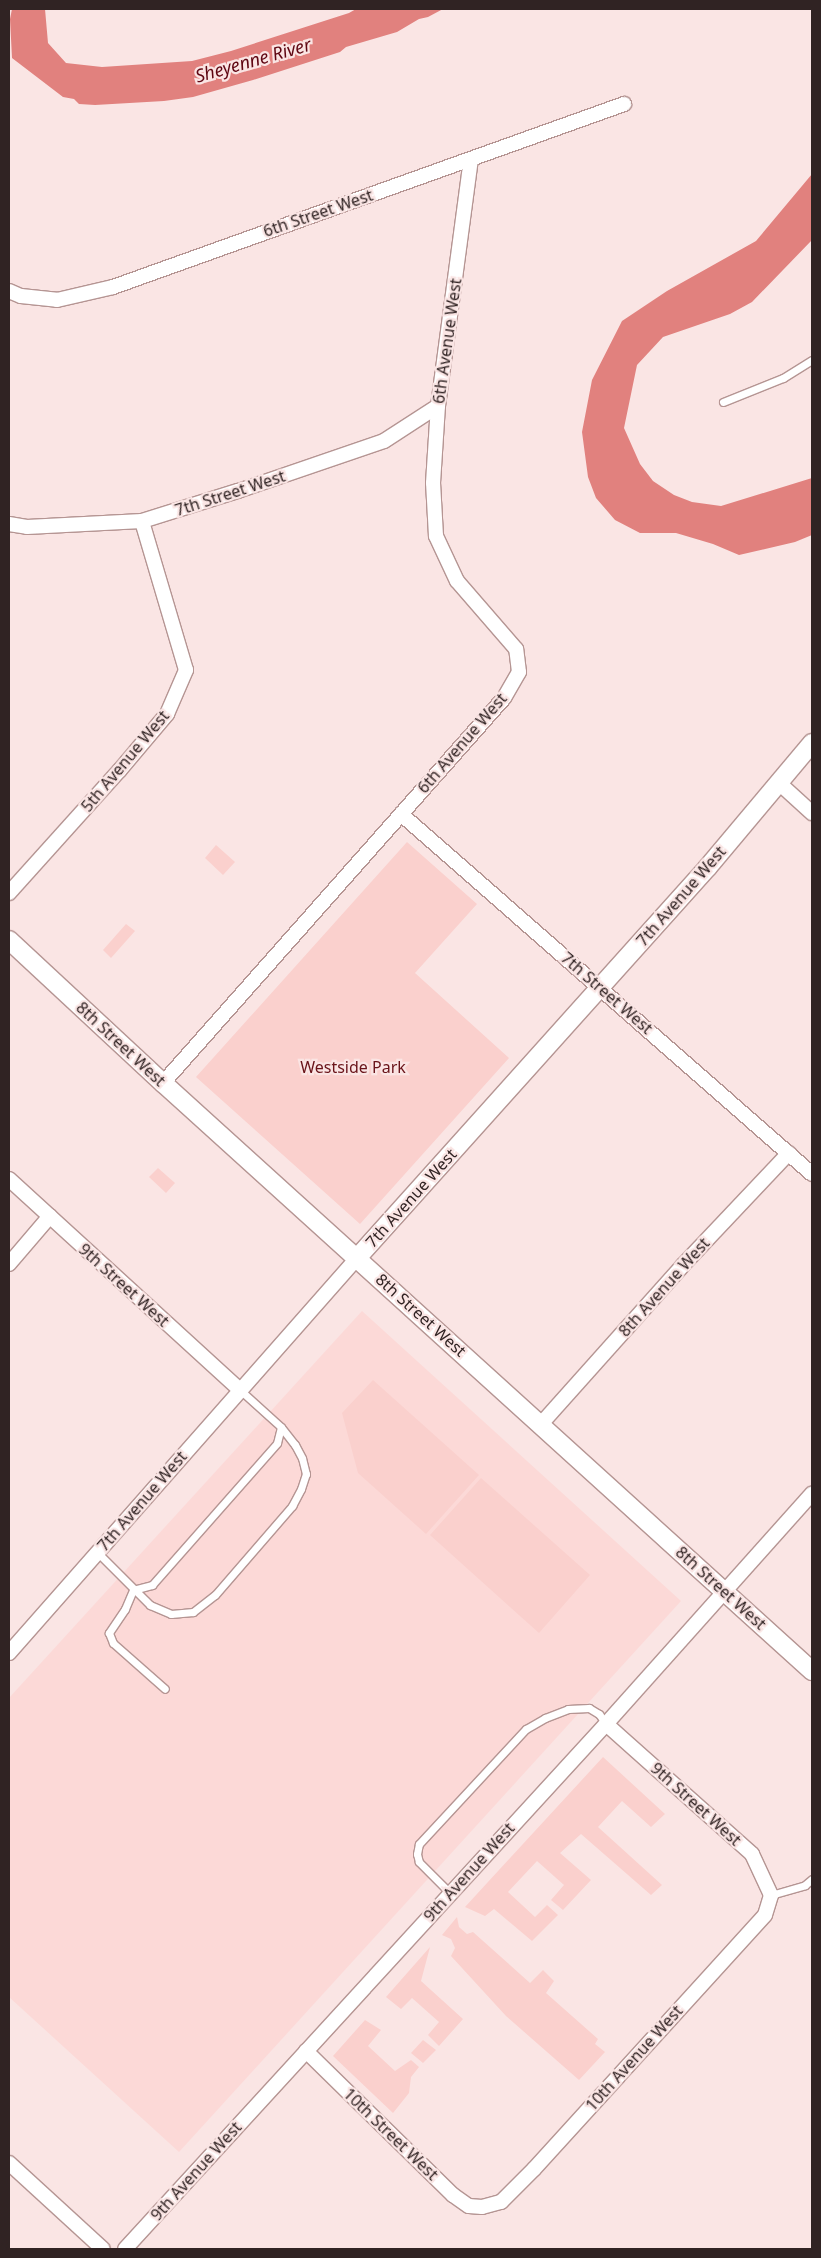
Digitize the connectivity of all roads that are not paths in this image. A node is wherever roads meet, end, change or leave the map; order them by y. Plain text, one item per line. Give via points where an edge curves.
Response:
1 (624, 104) dead end
2 (471, 160) junction
3 (9, 290) edge
4 (812, 360) edge
5 (723, 402) dead end
6 (438, 406) junction
7 (142, 521) junction
8 (9, 524) edge
9 (812, 743) edge
10 (779, 783) junction
11 (812, 813) edge
12 (401, 814) junction
13 (9, 893) edge
14 (9, 940) edge
15 (600, 988) junction
16 (162, 1083) junction
17 (789, 1153) junction
18 (812, 1174) edge
19 (9, 1179) edge
20 (50, 1216) junction
21 (358, 1258) junction
22 (9, 1264) edge
23 (240, 1390) junction
24 (540, 1424) junction
25 (281, 1427) junction
26 (812, 1494) edge
27 (97, 1552) junction
28 (133, 1590) junction
29 (725, 1591) junction
30 (9, 1653) edge
31 (812, 1671) edge
32 (165, 1689) dead end
33 (606, 1724) junction
34 (812, 1878) edge
35 (450, 1893) junction
36 (771, 1895) junction
37 (306, 2051) junction
38 (9, 2163) edge
39 (482, 2207) joint
40 (103, 2249) edge
41 (125, 2249) edge

1 - 2 street, 6th Street West
2 - 3 street, 6th Street West via 113,287 57,300 21,296
2 - 6 street, 6th Avenue West
4 - 5 lane via 783,378
6 - 7 street, 7th Street West via 384,440 238,492
6 - 12 street, 6th Avenue West via 433,483 436,536 457,581 516,649 520,672 504,698
7 - 8 street, 7th Street West via 27,527
7 - 13 street, 5th Avenue West via 186,670 167,714
9 - 10 street, 7th Avenue West
10 - 11 street
10 - 15 street, 7th Avenue West
12 - 15 street, 7th Street West
12 - 16 street, 6th Avenue West
14 - 16 street, 8th Street West
15 - 17 street, 7th Street West
15 - 21 street, 7th Avenue West
16 - 21 street, 8th Street West
17 - 18 street, 7th Street West
17 - 24 street, 8th Avenue West
19 - 20 street, 9th Street West
20 - 22 street
20 - 23 street, 9th Street West
21 - 23 street, 7th Avenue West
21 - 24 street, 8th Street West
23 - 25 lane
23 - 27 street, 7th Avenue West
24 - 29 street, 8th Street West
25 - 28 lane via 277,1443 152,1585
25 - 28 lane via 302,1458 306,1474 302,1489 292,1506 215,1596 193,1612 171,1614 150,1605
26 - 29 street, 9th Avenue West
27 - 28 lane
27 - 30 street, 7th Avenue West
28 - 32 lane via 109,1633 113,1643
29 - 31 street, 8th Street West
29 - 33 street, 9th Avenue West
33 - 35 street, 9th Avenue West
33 - 35 lane via 589,1708 568,1709 526,1728 499,1757 419,1844 418,1862
33 - 36 street, 9th Street West via 752,1854
34 - 36 lane via 805,1885
35 - 37 street, 9th Avenue West
36 - 39 street, 10th Avenue West via 766,1915 534,2169 501,2202
37 - 39 street, 10th Street West via 453,2195 469,2206
37 - 41 street, 9th Avenue West
38 - 40 street

